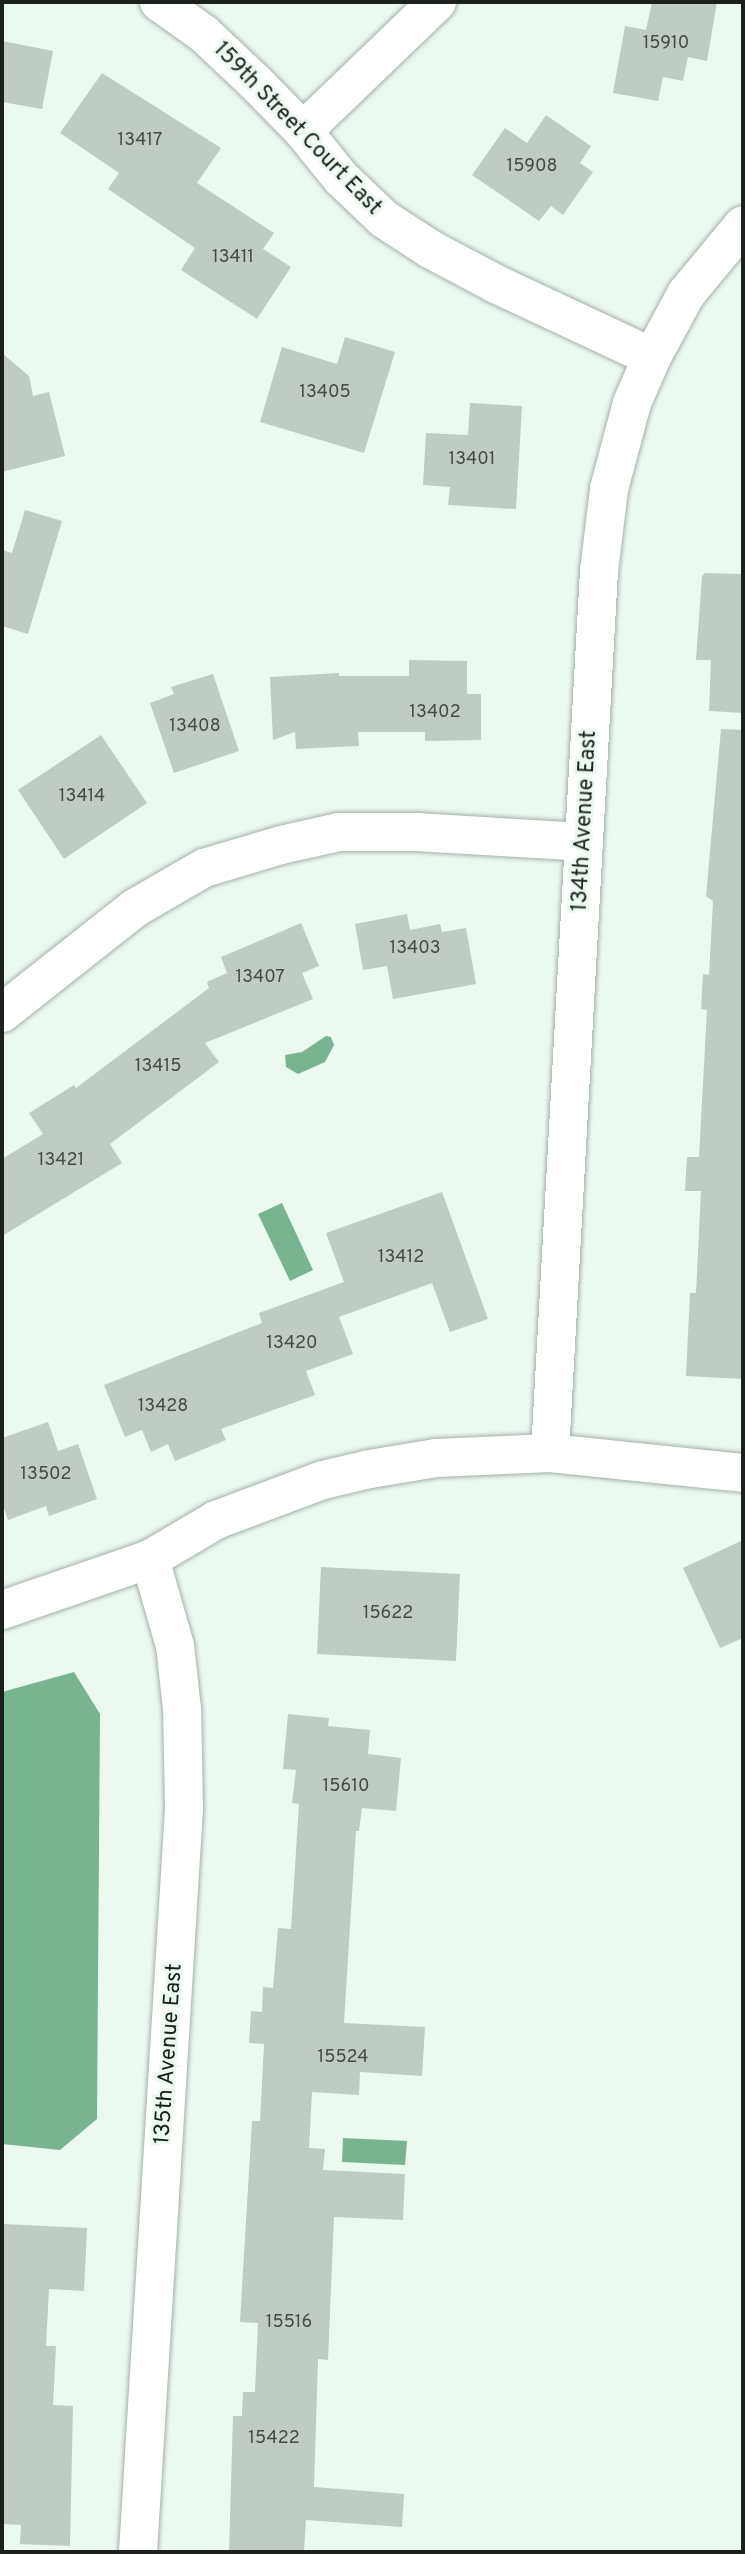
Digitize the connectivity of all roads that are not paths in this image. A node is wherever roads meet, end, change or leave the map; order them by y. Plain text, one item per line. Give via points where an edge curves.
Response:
1 (159, 2) edge
2 (437, 2) edge
3 (303, 131) junction
4 (743, 225) edge
5 (652, 357) junction
6 (583, 842) junction
7 (2, 1013) edge
8 (550, 1453) junction
9 (743, 1473) edge
10 (150, 1559) junction
11 (2, 1610) edge
12 (138, 2552) edge

1 - 3 street, 159th Street Court East via 204,34
2 - 3 street
3 - 5 street, 159th Street Court East via 384,219 430,249
4 - 5 street, 134th Avenue East via 686,294
5 - 6 street, 134th Avenue East via 632,403 609,489
6 - 7 street via 354,832 281,845 204,868 135,908
6 - 8 street, 134th Avenue East
8 - 9 street
8 - 10 street via 436,1458 323,1480 216,1520
10 - 11 street
10 - 12 street, 135th Avenue East via 175,1646 184,1809

